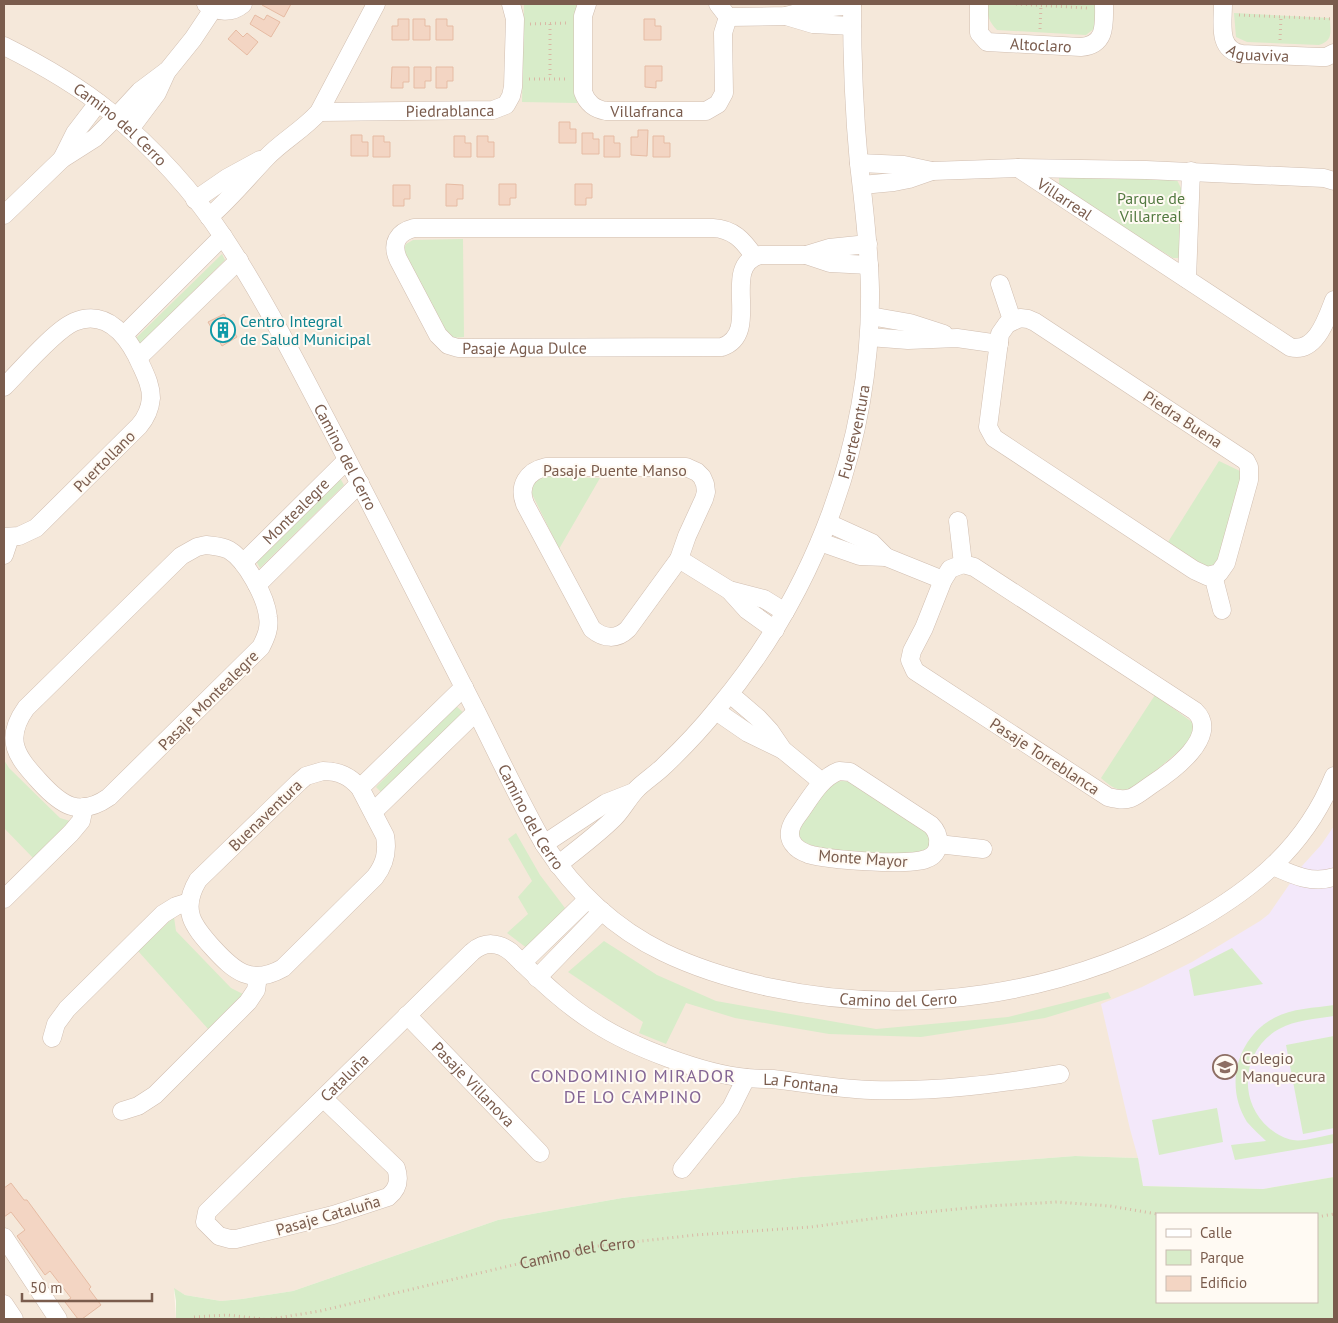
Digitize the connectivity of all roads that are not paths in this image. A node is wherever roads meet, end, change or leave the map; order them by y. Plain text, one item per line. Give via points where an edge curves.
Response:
1 (243, 4) edge
2 (376, 4) edge
3 (511, 4) edge
4 (588, 4) edge
5 (852, 4) edge
6 (978, 4) edge
7 (209, 6) edge
8 (1104, 6) edge
9 (1223, 9) edge
10 (723, 10) edge
11 (786, 16) junction
12 (852, 26) junction
13 (4, 46) edge
14 (1334, 53) edge
15 (168, 70) junction
16 (98, 103) junction
17 (319, 112) junction
18 (116, 118) junction
19 (130, 129) junction
20 (268, 157) junction
21 (62, 159) junction
22 (859, 163) junction
23 (1018, 168) junction
24 (932, 171) junction
25 (1191, 171) junction
26 (1334, 181) edge
27 (862, 184) junction
28 (195, 200) junction
29 (4, 215) edge
30 (209, 217) junction
31 (223, 236) junction
32 (868, 244) junction
33 (806, 255) junction
34 (754, 256) junction
35 (238, 260) junction
36 (869, 265) junction
37 (1187, 279) junction
38 (1000, 284) dead end
39 (1334, 300) edge
40 (870, 316) junction
41 (1012, 320) junction
42 (124, 335) junction
43 (869, 337) junction
44 (957, 338) junction
45 (999, 344) junction
46 (138, 358) junction
47 (4, 387) edge
48 (348, 460) junction
49 (360, 483) junction
50 (958, 521) dead end
51 (828, 523) junction
52 (7, 537) edge
53 (820, 542) junction
54 (4, 555) edge
55 (886, 557) junction
56 (679, 559) junction
57 (243, 562) junction
58 (963, 564) junction
59 (1213, 576) junction
60 (943, 580) junction
61 (257, 585) junction
62 (729, 590) junction
63 (1222, 610) dead end
64 (785, 612) junction
65 (775, 630) junction
66 (464, 688) junction
67 (730, 694) junction
68 (716, 711) junction
69 (476, 712) junction
70 (9, 736) edge
71 (783, 750) junction
72 (1334, 776) edge
73 (822, 782) junction
74 (360, 788) junction
75 (634, 792) junction
76 (84, 807) junction
77 (373, 812) junction
78 (544, 844) junction
79 (938, 844) junction
80 (983, 849) dead end
81 (558, 865) junction
82 (1274, 866) junction
83 (1334, 877) edge
84 (588, 898) junction
85 (4, 899) edge
86 (189, 902) junction
87 (602, 911) junction
88 (490, 944) joint
89 (522, 963) junction
90 (258, 976) junction
91 (537, 978) junction
92 (407, 1015) junction
93 (52, 1038) dead end
94 (1060, 1074) dead end
95 (746, 1078) junction
96 (323, 1098) junction
97 (122, 1111) dead end
98 (540, 1153) dead end
99 (682, 1169) dead end
100 (205, 1218) joint
101 (4, 1237) edge
102 (4, 1304) edge
103 (14, 1319) edge
104 (58, 1319) edge

1 - 7 street via 229,11
2 - 17 street
3 - 17 street, Piedrablanca via 515,13 512,96 497,109
4 - 10 street, Villafranca via 583,23 582,79 585,98 599,110 700,111 718,104 724,93
5 - 11 street, Villafranca
5 - 12 street, Fuerteventura
6 - 8 street, Altoclaro via 979,33 987,42 1081,47 1092,45 1102,33
7 - 15 street via 193,39
9 - 14 street, Aguaviva via 1223,38 1232,51 1326,57
10 - 11 street, Villafranca
11 - 12 street, Villafranca via 813,24
12 - 22 street, Fuerteventura
13 - 16 street, Camino del Cerro
15 - 18 street via 140,91
15 - 19 street via 157,93
16 - 18 street, Camino del Cerro
16 - 21 street via 75,133
17 - 20 street
18 - 19 street, Camino del Cerro
18 - 21 street via 95,138
19 - 28 street, Camino del Cerro
20 - 28 street via 233,174
20 - 30 street
21 - 29 street
22 - 24 street, Villarreal via 904,165
22 - 27 street, Fuerteventura
23 - 24 street, Villarreal
23 - 25 street, Villarreal
23 - 37 street, Villarreal
24 - 27 street, Villarreal via 894,182
25 - 26 street, Villarreal
25 - 37 street
27 - 32 street, Fuerteventura
28 - 30 street, Camino del Cerro
30 - 31 street, Camino del Cerro
31 - 35 street, Camino del Cerro
31 - 42 street
32 - 33 street via 829,248
32 - 36 street, Fuerteventura
33 - 34 street
33 - 36 street via 830,263
34 - 34 street, Pasaje Agua Dulce via 742,273 739,332 732,343 722,347 458,348 448,345 438,335 395,249 401,233 414,228 722,228 735,234
35 - 46 street
35 - 48 street, Camino del Cerro
36 - 40 street, Fuerteventura
37 - 39 street, Villarreal via 1295,348 1305,348 1312,342
38 - 41 street
40 - 43 street, Fuerteventura
40 - 44 street via 910,323
41 - 45 street via 1002,329
41 - 59 street, Piedra Buena via 1020,318 1035,322 1246,462 1249,480 1226,563 1224,569
42 - 46 street, Puertollano
42 - 47 street, Puertollano via 101,320 75,322 60,331
43 - 44 street via 908,340
43 - 51 street, Fuerteventura via 858,420
44 - 45 street
45 - 59 street via 988,427 994,438 1194,570
46 - 52 street, Puertollano via 150,389 150,404 144,420 36,528
48 - 49 street, Camino del Cerro
48 - 57 street, Montealegre
49 - 61 street, Montealegre
49 - 66 street, Camino del Cerro
50 - 58 street
51 - 53 street, Fuerteventura
51 - 55 street via 872,543
52 - 54 street, Puertollano
53 - 55 street via 860,556
53 - 64 street, Fuerteventura
55 - 60 street
56 - 56 street, Pasaje Puente Manso via 706,492 702,477 692,469 546,467 526,478 522,491 525,504 589,624 601,636 619,636 628,629
56 - 62 street
57 - 61 street, Pasaje Montealegre
57 - 70 street, Pasaje Montealegre via 230,551 215,546 197,547 181,556 26,708
58 - 60 street, Pasaje Torreblanca via 950,570
58 - 60 street, Pasaje Torreblanca via 974,567 1194,711 1201,719 1202,731 1193,749 1179,765 1132,798 1108,797 920,675 912,665 911,656
59 - 63 street
61 - 76 street, Pasaje Montealegre via 268,615 268,631 261,647 109,798
62 - 64 street via 764,599
62 - 65 street via 747,610
64 - 65 street, Fuerteventura
65 - 67 street, Fuerteventura
66 - 69 street, Camino del Cerro
66 - 74 street
67 - 68 street, Fuerteventura
67 - 71 street via 758,718
68 - 71 street via 748,733
68 - 75 street, Fuerteventura via 663,767
69 - 77 street
69 - 78 street, Camino del Cerro
70 - 76 street, Pasaje Montealegre via 22,763 54,798 68,805
71 - 73 street
72 - 82 street, Camino del Cerro via 1313,819
73 - 79 street, Monte Mayor via 840,771 850,772 931,825 938,834
73 - 79 street, Monte Mayor via 791,827 793,844 801,851 837,858 911,861 932,856
74 - 77 street, Buenaventura
74 - 86 street, Buenaventura via 348,777 332,771 306,776 198,880
75 - 78 street, Fuerteventura via 606,803
75 - 81 street, Fuerteventura via 614,818
76 - 85 street via 81,820 71,834
77 - 90 street, Buenaventura via 385,836 385,861 381,870 282,968
78 - 81 street, Camino del Cerro
79 - 80 street
81 - 84 street, Camino del Cerro
82 - 83 street via 1300,878
82 - 87 street, Camino del Cerro via 1207,915 1125,956 1030,986 937,1000 843,999 745,981 662,952
84 - 87 street, Camino del Cerro
84 - 89 street
86 - 90 street via 196,930 227,963 241,973
86 - 93 street via 163,914 74,1002 56,1024
87 - 91 street
88 - 89 street, La Fontana via 505,948
88 - 92 street, Cataluña via 472,952
89 - 91 street, La Fontana
90 - 97 street via 256,990 248,1002 154,1095 138,1106
91 - 95 street, La Fontana via 596,1024 630,1042 688,1064
92 - 96 street, Cataluña
92 - 98 street, Pasaje Villanova
94 - 95 street, La Fontana via 960,1088 902,1090 839,1088
95 - 99 street via 731,1108
96 - 100 street, Cataluña via 207,1212
96 - 100 street, Pasaje Cataluña via 396,1168 399,1180 394,1192 388,1197 333,1215 247,1238 219,1236 207,1225
101 - 104 street
102 - 103 street

